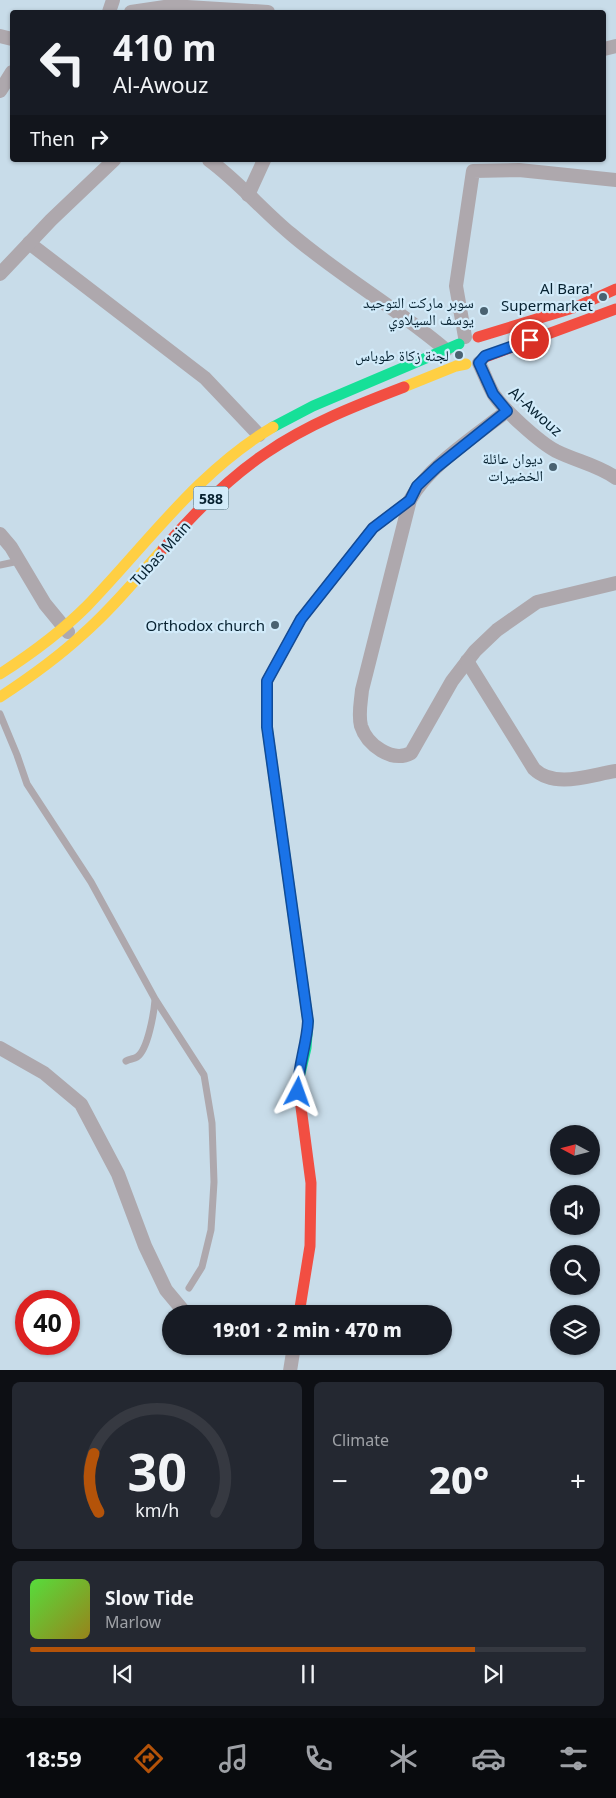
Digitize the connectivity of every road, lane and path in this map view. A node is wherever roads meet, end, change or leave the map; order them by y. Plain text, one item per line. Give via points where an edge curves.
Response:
1 (144, 10) edge
2 (236, 10) edge
3 (10, 75) edge
4 (0, 91) edge
5 (112, 162) edge
6 (211, 162) edge
7 (263, 162) edge
8 (616, 180) edge
9 (248, 195) junction
10 (29, 243) junction
11 (0, 274) edge
12 (616, 289) edge
13 (616, 309) edge
14 (462, 342) junction
15 (477, 361) junction
16 (507, 411) junction
17 (259, 435) junction
18 (616, 478) edge
19 (410, 500) junction
20 (0, 534) edge
21 (19, 561) junction
22 (0, 565) edge
23 (616, 583) edge
24 (64, 626) junction
25 (75, 642) junction
26 (468, 661) junction
27 (0, 674) edge
28 (0, 697) edge
29 (0, 714) edge
30 (616, 771) edge
31 (155, 999) junction
32 (0, 1048) edge
33 (126, 1061) dead end
34 (189, 1288) dead end
35 (178, 1305) edge
36 (300, 1305) edge
37 (292, 1355) edge
38 (290, 1370) edge

1 - 2 street via 171,6
3 - 4 street
5 - 10 street
6 - 9 street
7 - 9 street
8 - 14 street via 519,170 474,171 456,286
9 - 14 street via 291,234 424,332
10 - 11 street
10 - 17 street via 205,378
12 - 14 main road, Tubas Main / 588 via 576,307
13 - 15 main road, Tubas Main / 588 via 586,322 514,344
14 - 15 main road via 458,353
14 - 15 main road via 482,339 486,347
14 - 17 main road, Tubas Main / 588 via 317,403
15 - 16 street, Al-Awouz via 493,394
15 - 25 main road, Tubas Main / 588 via 456,366 328,419 274,448 218,491
16 - 18 street, Al-Awouz via 555,450
16 - 19 street via 437,467 417,486
17 - 24 main road, Tubas Main / 588 via 208,475 163,520 95,598
19 - 26 street via 362,690 359,715 366,738 394,757 411,753 452,681
19 - 36 main road via 367,535 301,619 267,681 267,727 308,1021 298,1082 311,1183 310,1246
20 - 21 street
21 - 22 lane
21 - 24 street
23 - 26 street via 537,602 497,630
24 - 25 street
24 - 27 main road, Tubas Main / 588 via 25,659
25 - 28 main road, Tubas Main / 588
26 - 30 street via 539,774 560,780
29 - 31 lane via 27,784 91,882
31 - 33 lane via 144,1047 138,1056
31 - 34 lane via 204,1075 212,1123 214,1182 210,1230 202,1267
32 - 35 street via 44,1073 81,1104 118,1174 149,1255 166,1290
37 - 38 street

